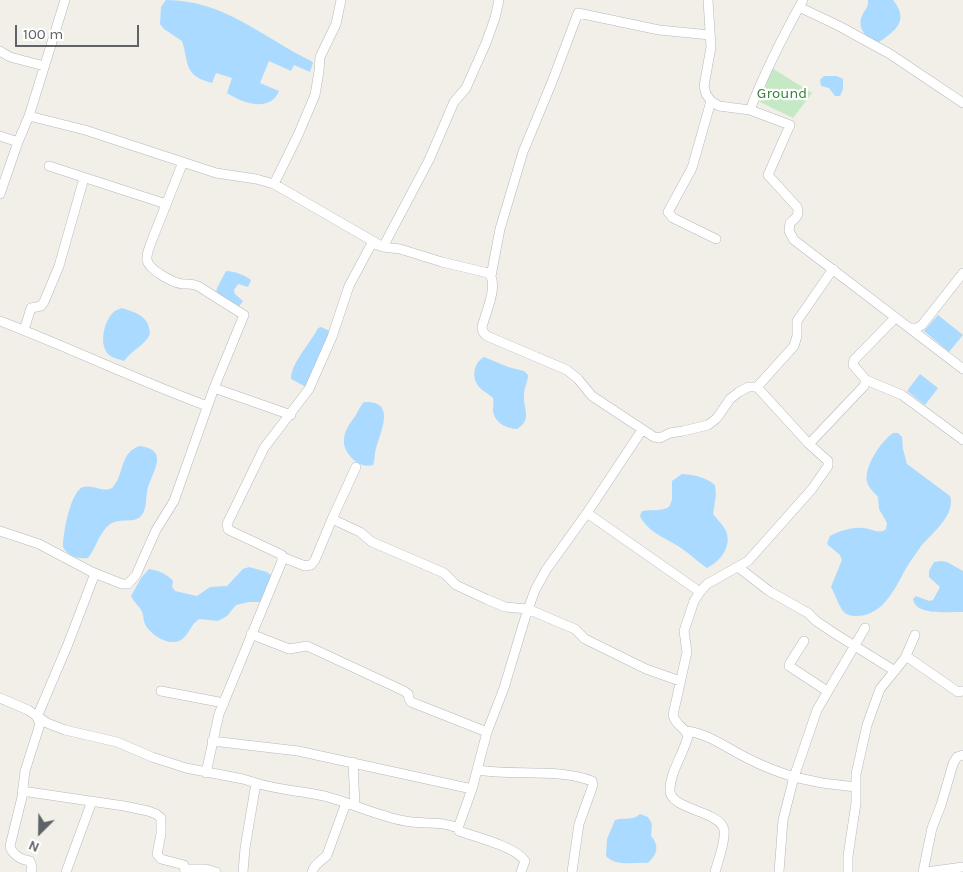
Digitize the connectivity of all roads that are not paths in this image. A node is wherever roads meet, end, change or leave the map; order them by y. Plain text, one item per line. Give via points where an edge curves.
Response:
1 (65, 0) edge
2 (341, 0) edge
3 (499, 0) edge
4 (708, 0) edge
5 (801, 4) edge
6 (710, 35) junction
7 (0, 51) edge
8 (44, 66) junction
9 (711, 100) junction
10 (963, 103) edge
11 (750, 110) junction
12 (28, 116) junction
13 (0, 136) edge
14 (18, 142) junction
15 (183, 162) junction
16 (49, 166) dead end
17 (84, 178) junction
18 (274, 184) junction
19 (0, 194) edge
20 (166, 204) junction
21 (716, 238) dead end
22 (383, 247) junction
23 (833, 269) junction
24 (963, 273) edge
25 (491, 276) junction
26 (895, 318) junction
27 (0, 321) edge
28 (910, 328) junction
29 (24, 330) junction
30 (963, 369) edge
31 (866, 380) junction
32 (757, 387) junction
33 (214, 388) junction
34 (207, 406) junction
35 (291, 415) junction
36 (642, 430) junction
37 (963, 440) edge
38 (809, 444) junction
39 (356, 467) dead end
40 (587, 513) junction
41 (332, 519) junction
42 (0, 531) edge
43 (282, 557) junction
44 (738, 567) junction
45 (92, 572) junction
46 (700, 592) junction
47 (528, 609) junction
48 (865, 628) dead end
49 (251, 634) junction
50 (915, 635) dead end
51 (804, 641) dead end
52 (854, 645) junction
53 (906, 656) junction
54 (895, 670) junction
55 (680, 681) junction
56 (162, 691) dead end
57 (827, 691) junction
58 (963, 691) edge
59 (0, 698) edge
60 (224, 703) junction
61 (37, 717) junction
62 (686, 731) junction
63 (488, 732) junction
64 (212, 741) junction
65 (963, 756) edge
66 (353, 762) junction
67 (477, 770) junction
68 (206, 773) junction
69 (794, 777) junction
70 (256, 783) junction
71 (856, 787) junction
72 (472, 789) junction
73 (22, 790) junction
74 (92, 801) junction
75 (346, 803) junction
76 (355, 806) junction
77 (458, 828) junction
78 (963, 867) edge
79 (185, 870) edge
80 (948, 871) edge
81 (31, 872) edge
82 (66, 872) edge
83 (216, 872) edge
84 (243, 872) edge
85 (312, 872) edge
86 (521, 872) edge
87 (572, 872) edge
88 (716, 872) edge
89 (779, 872) edge
90 (848, 872) edge
91 (924, 872) edge

1 - 8 street
2 - 18 street via 336,24 320,57 315,95
3 - 22 street via 486,43 466,88 454,102
4 - 6 street
5 - 10 street via 890,54
5 - 11 street via 773,54
6 - 9 street via 704,86
6 - 25 street via 659,30 578,13 522,152 500,229
7 - 8 street
8 - 12 street
9 - 11 street via 725,108
9 - 21 street via 692,168 668,212 673,218
11 - 23 street via 790,125 768,175 798,212 789,231 794,240
12 - 14 street
12 - 15 street via 85,130
13 - 14 street
14 - 19 street
15 - 18 street via 216,173
15 - 20 street
16 - 17 street
17 - 20 street
17 - 29 street via 48,295 41,306 31,308
18 - 22 street
20 - 33 street via 147,261 160,274 182,284 191,283 203,288 244,315
22 - 25 street
22 - 35 street via 372,243 366,252 349,286 316,374
23 - 26 street
23 - 32 street via 797,321 794,346
24 - 28 street via 922,325
25 - 36 street via 492,291 483,332 567,370 592,396
26 - 28 street
26 - 31 street via 854,360 853,365
27 - 29 street
28 - 30 street
29 - 34 street
31 - 37 street via 902,395
31 - 38 street via 854,399
32 - 36 street via 739,392 708,425 660,438
32 - 38 street
33 - 34 street
33 - 35 street
34 - 45 street via 174,501 156,530 136,575 128,584 122,584
35 - 43 street via 264,448 227,524 231,531 276,551
36 - 40 street
38 - 44 street via 828,461 827,469 778,528 748,561
39 - 41 street
40 - 46 street
40 - 47 street via 546,570
41 - 43 street via 311,565 304,566
41 - 47 street via 360,532 372,542 444,573 456,585 491,602 505,608
42 - 45 street via 39,544
43 - 49 street
44 - 46 street via 707,584
44 - 52 street via 769,591
45 - 61 street via 94,576 82,608
46 - 55 street via 686,621 684,638 687,652
47 - 55 street via 575,629 584,640
47 - 63 street
48 - 52 street
49 - 60 street
49 - 63 street via 289,649 306,646 404,691 411,702
50 - 53 street
51 - 57 street via 789,666
52 - 54 street
52 - 57 street
53 - 54 street
53 - 58 street via 958,692
54 - 71 street via 880,689 871,712 856,774
55 - 62 street via 673,715
56 - 60 street
57 - 69 street via 811,725
59 - 61 street
60 - 64 street
61 - 68 street via 65,730 117,742 168,763
61 - 73 street via 40,724
62 - 69 street via 706,736 759,764
62 - 88 street via 686,744 672,778 670,793 673,799 714,819 724,828
63 - 67 street
64 - 66 street via 298,751
64 - 68 street
65 - 91 street via 957,757 953,764 932,828
66 - 72 street
66 - 76 street
67 - 72 street
67 - 87 street via 566,775 592,781 579,824
68 - 70 street
69 - 71 street
69 - 89 street via 783,820
70 - 75 street
70 - 84 street
71 - 90 street
72 - 77 street
73 - 74 street
73 - 81 street via 10,846 16,855 30,861
74 - 79 street via 156,814 162,824 157,854 161,859 184,865
74 - 82 street
75 - 76 street
75 - 85 street via 326,854
76 - 77 street via 406,822 438,822
77 - 86 street via 523,857 525,861
78 - 80 street
79 - 83 street via 206,868
80 - 91 street

